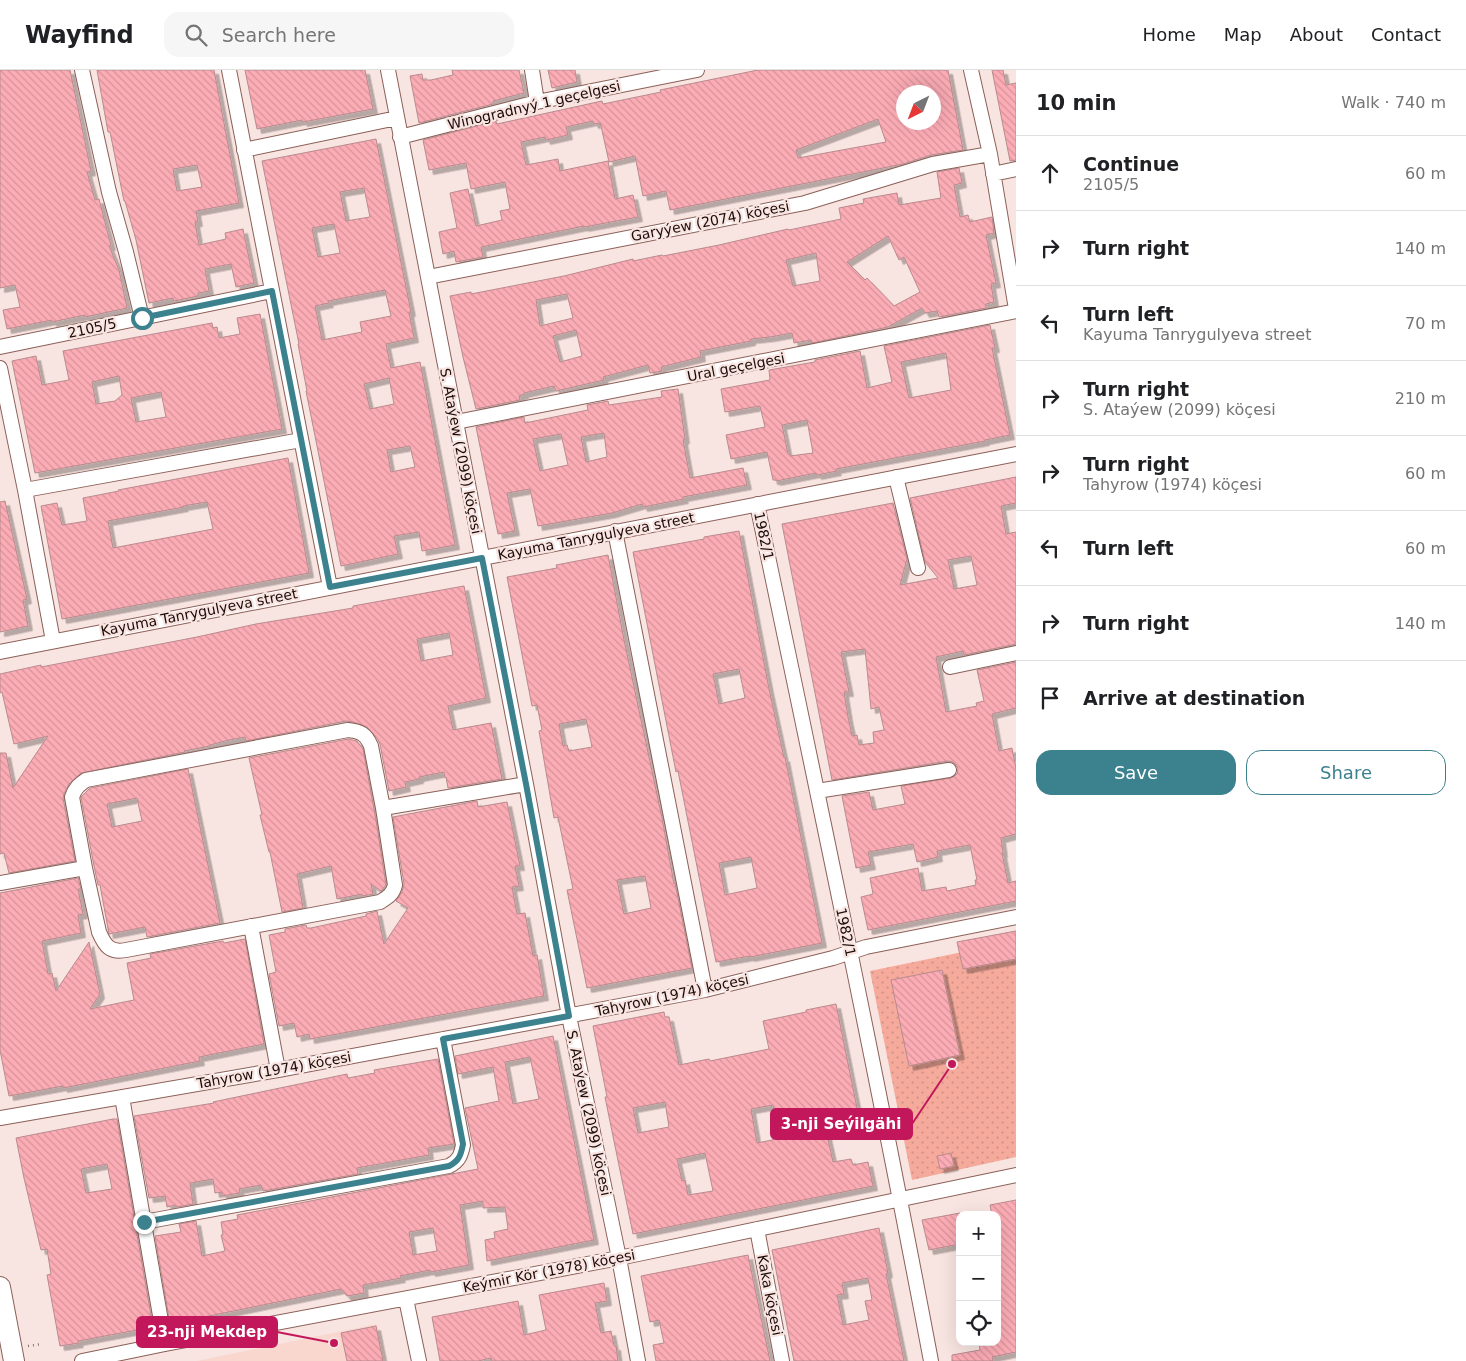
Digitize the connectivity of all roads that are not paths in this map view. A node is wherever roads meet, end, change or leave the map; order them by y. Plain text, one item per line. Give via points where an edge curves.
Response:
1 (82, 70) edge
2 (229, 70) edge
3 (388, 70) edge
4 (532, 70) edge
5 (697, 70) edge
6 (971, 70) edge
7 (537, 102) junction
8 (397, 118) junction
9 (400, 137) junction
10 (244, 150) junction
11 (990, 154) junction
12 (1016, 169) edge
13 (993, 174) junction
14 (428, 277) junction
15 (272, 291) junction
16 (1016, 310) edge
17 (142, 318) junction
18 (0, 347) edge
19 (0, 368) edge
20 (456, 422) junction
21 (301, 440) junction
22 (1016, 454) edge
23 (896, 477) junction
24 (25, 490) junction
25 (757, 504) junction
26 (615, 532) junction
27 (482, 558) junction
28 (918, 568) dead end
29 (330, 587) junction
30 (53, 640) junction
31 (0, 652) edge
32 (1016, 653) edge
33 (950, 667) dead end
34 (949, 770) dead end
35 (526, 784) junction
36 (817, 791) junction
37 (383, 808) junction
38 (85, 868) junction
39 (0, 883) edge
40 (1016, 917) edge
41 (251, 926) junction
42 (850, 952) junction
43 (705, 990) junction
44 (569, 1016) junction
45 (443, 1039) junction
46 (278, 1070) junction
47 (122, 1097) junction
48 (0, 1118) edge
49 (1016, 1175) edge
50 (900, 1199) junction
51 (144, 1222) junction
52 (757, 1229) junction
53 (619, 1258) junction
54 (0, 1287) edge
55 (406, 1298) junction
56 (166, 1344) junction
57 (14, 1361) edge
58 (82, 1361) edge
59 (419, 1361) edge
60 (638, 1361) edge
61 (782, 1361) edge
62 (931, 1361) edge

1 - 17 street
2 - 10 street
3 - 8 street, S. Ataýew (2099) köçesi
4 - 7 street
5 - 7 street, Winogradnyý 1 geçelgesi
6 - 11 street
7 - 9 street, Winogradnyý 1 geçelgesi
8 - 9 street, S. Ataýew (2099) köçesi
8 - 10 street
9 - 14 street, S. Ataýew (2099) köçesi
10 - 15 street
11 - 13 street
11 - 14 street, Garyýew (2074) köçesi via 933,164 804,203
12 - 13 street
13 - 16 street
14 - 20 street, S. Ataýew (2099) köçesi
15 - 17 street, 2105/5
15 - 21 street
16 - 20 street, Ural geçelgesi
17 - 18 street, 2105/5
19 - 24 street
20 - 27 street, S. Ataýew (2099) köçesi
21 - 24 street
21 - 29 street
22 - 23 street, Kayuma Tanrygulyeva street
23 - 25 street, Kayuma Tanrygulyeva street
23 - 28 street
24 - 30 street
25 - 26 street, Kayuma Tanrygulyeva street
25 - 36 street, 1982/1
26 - 27 street, Kayuma Tanrygulyeva street
26 - 43 street
27 - 29 street, Kayuma Tanrygulyeva street
27 - 35 street, S. Ataýew (2099) köçesi
29 - 30 street, Kayuma Tanrygulyeva street
30 - 31 street, Kayuma Tanrygulyeva street
32 - 33 street
34 - 36 street
35 - 37 street
35 - 44 street, S. Ataýew (2099) köçesi
36 - 42 street, 1982/1
37 - 38 street via 371,746 364,733 356,730 86,780 74,790 72,797
37 - 41 street via 395,885 388,898
38 - 39 street
38 - 41 street via 99,932 103,942 118,952
40 - 42 street, Tahyrow (1974) köçesi
41 - 46 street
42 - 43 street, Tahyrow (1974) köçesi
42 - 50 street, 1982/1
43 - 44 street, Tahyrow (1974) köçesi
44 - 45 street, Tahyrow (1974) köçesi
44 - 53 street, S. Ataýew (2099) köçesi
45 - 46 street, Tahyrow (1974) köçesi
45 - 51 street via 463,1144 456,1162 449,1166
46 - 47 street, Tahyrow (1974) köçesi
47 - 48 street, Tahyrow (1974) köçesi
47 - 51 street
49 - 50 street, Keýmir Kör (1978) köçesi
50 - 52 street, Keýmir Kör (1978) köçesi
50 - 62 street, 1982/1
51 - 56 street
52 - 53 street, Keýmir Kör (1978) köçesi
52 - 61 street, Kaka köçesi
53 - 55 street, Keýmir Kör (1978) köçesi
53 - 60 street, S. Ataýew (2099) köçesi
54 - 57 street
55 - 56 street, Keýmir Kör (1978) köçesi
55 - 59 street
56 - 58 street, Keýmir Kör (1978) köçesi

